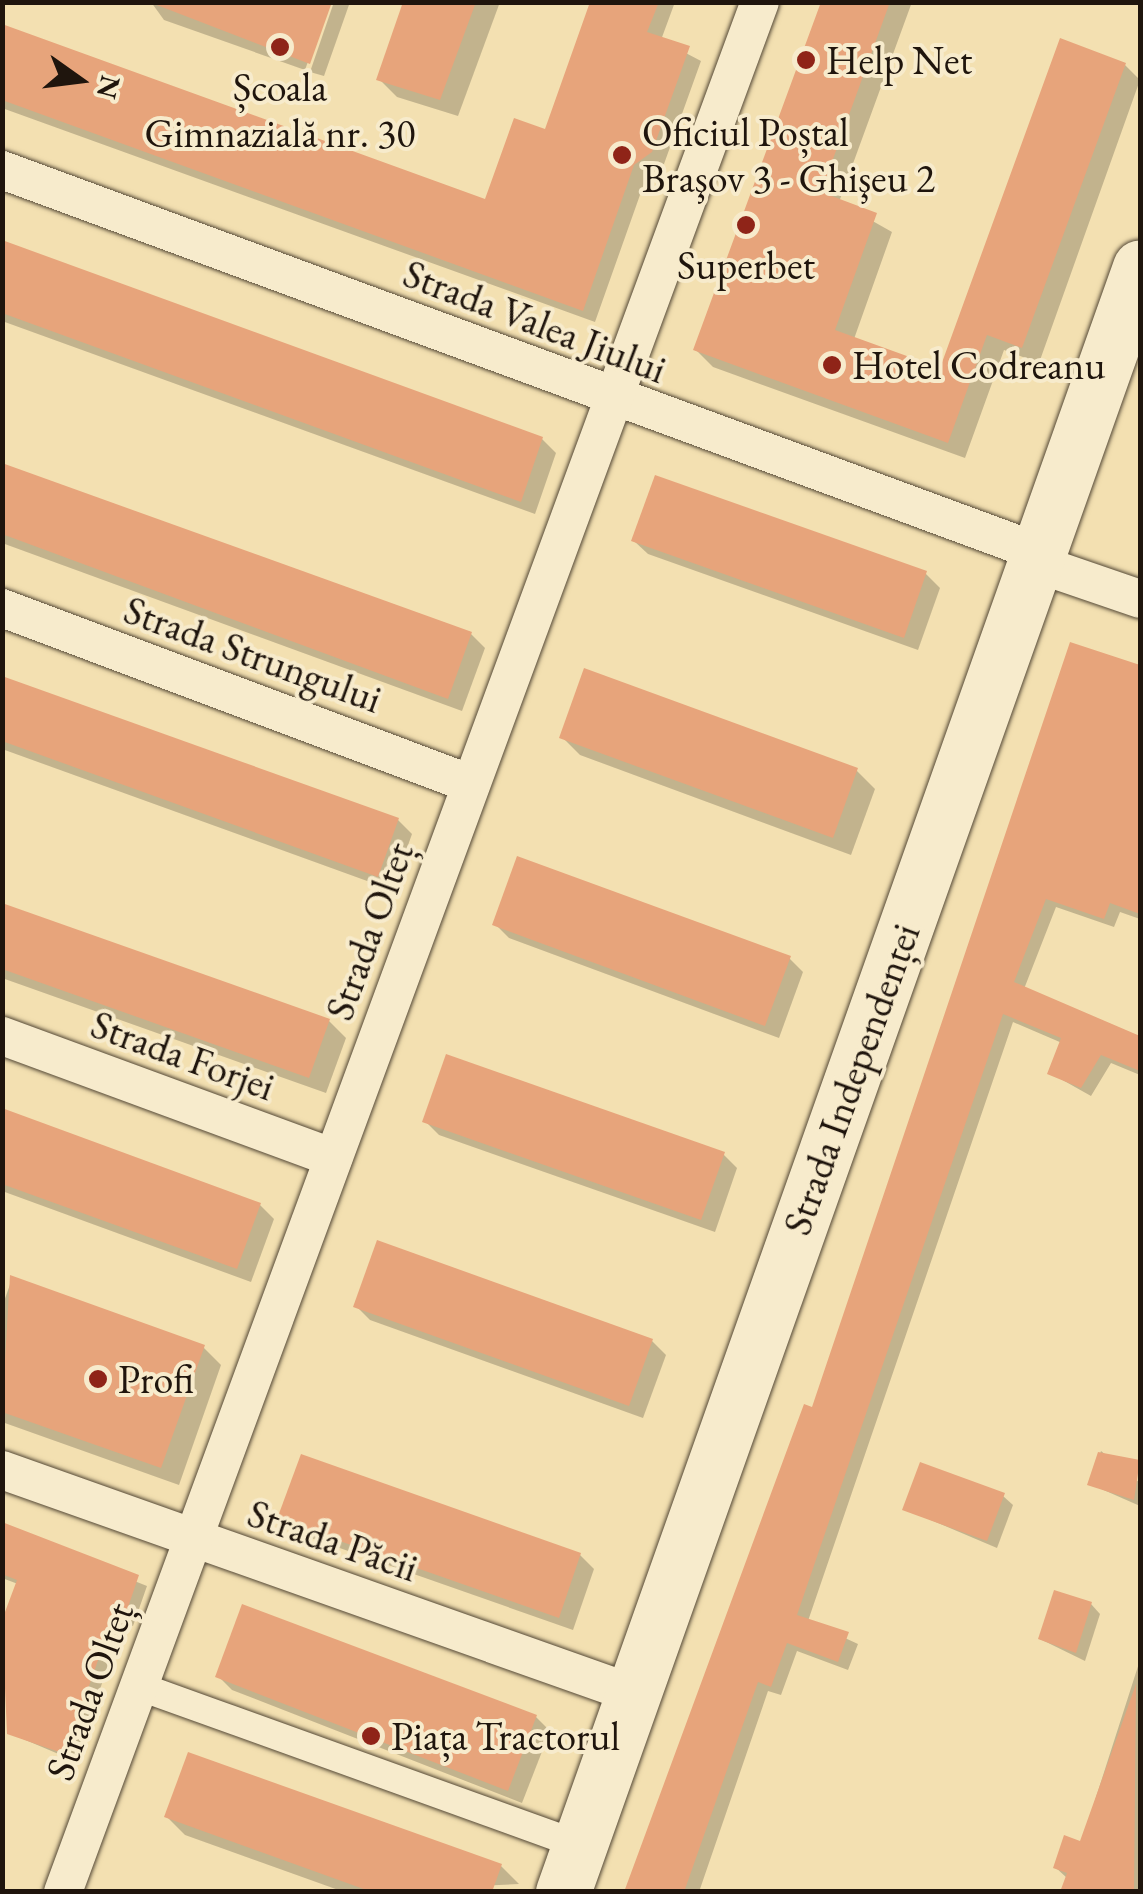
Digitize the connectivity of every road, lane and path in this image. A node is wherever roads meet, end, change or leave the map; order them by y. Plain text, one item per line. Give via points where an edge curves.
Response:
1 (760, 2) edge
2 (2, 170) edge
3 (1140, 267) edge
4 (614, 398) junction
5 (1036, 558) junction
6 (1140, 599) edge
7 (2, 608) edge
8 (471, 784) junction
9 (2, 1036) edge
10 (333, 1158) junction
11 (2, 1470) edge
12 (192, 1539) junction
13 (138, 1686) junction
14 (634, 1694) junction
15 (571, 1868) edge
16 (63, 1892) edge

1 - 4 street, Strada Olteț
2 - 4 street, Strada Valea Jiului
3 - 5 main road, Strada Independenței
4 - 5 street, Strada Valea Jiului
4 - 8 street, Strada Olteț
5 - 6 street, Strada Valea Jiului
5 - 14 main road, Strada Independenței
7 - 8 street, Strada Strungului
8 - 10 street, Strada Olteț
9 - 10 street, Strada Forjei
10 - 12 street, Strada Olteț
11 - 12 street, Strada Păcii
12 - 13 street, Strada Olteț
12 - 14 street, Strada Păcii
13 - 15 street
13 - 16 street, Strada Olteț
14 - 15 main road, Strada Independenței

